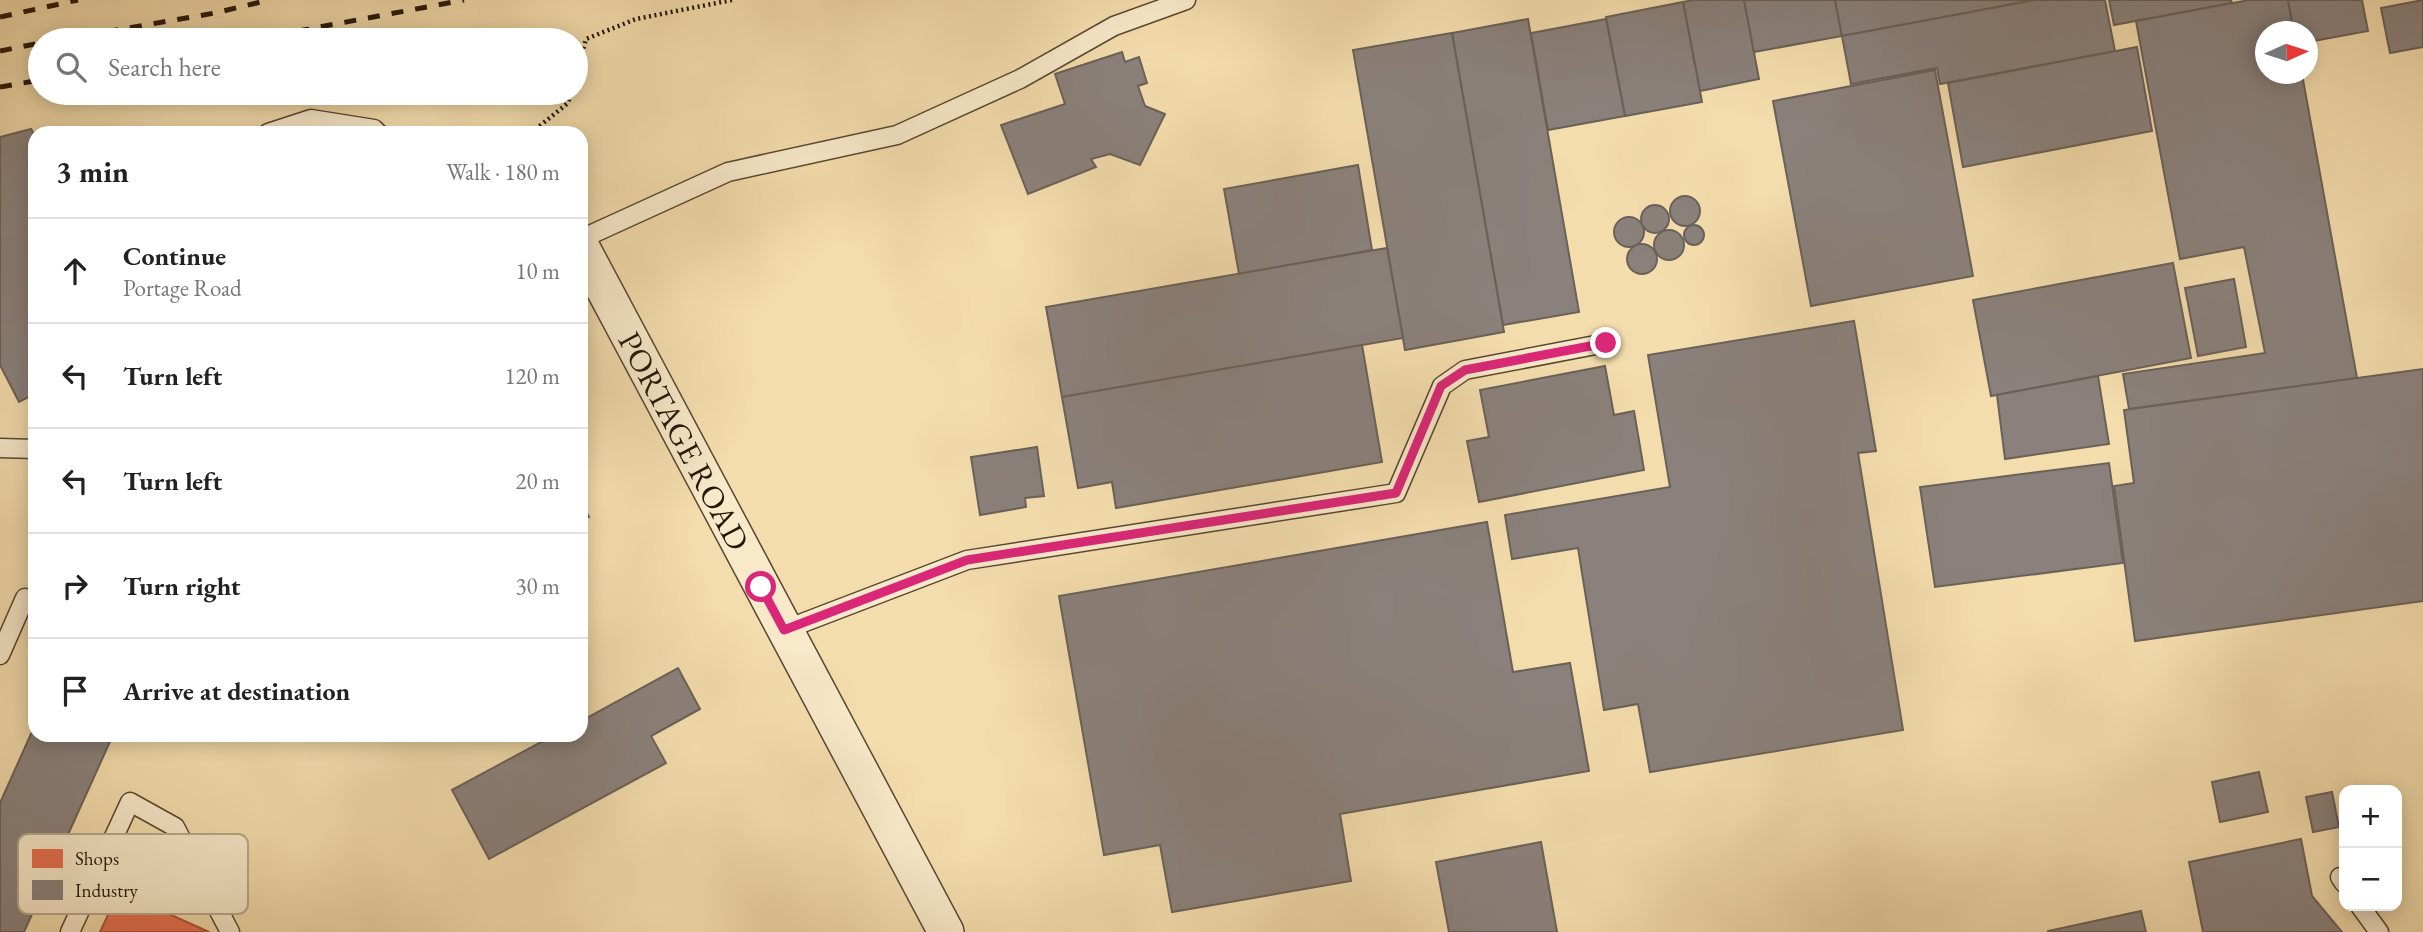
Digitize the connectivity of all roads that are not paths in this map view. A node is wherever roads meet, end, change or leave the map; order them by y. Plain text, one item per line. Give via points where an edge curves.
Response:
1 (1186, 0) edge
2 (288, 126) edge
3 (356, 126) edge
4 (588, 236) edge
5 (588, 259) edge
6 (1606, 343) dead end
7 (0, 448) edge
8 (28, 449) edge
9 (25, 598) dead end
10 (784, 630) junction
11 (0, 655) edge
12 (115, 834) edge
13 (179, 834) edge
14 (2364, 911) edge
15 (78, 914) edge
16 (221, 914) edge
17 (70, 932) edge
18 (230, 932) edge
19 (946, 932) edge
20 (2379, 932) edge

1 - 4 lane via 1114,26 1020,79 897,135 728,172
2 - 3 lane via 311,118
5 - 10 street, PORTAGE ROAD
6 - 10 lane via 1465,370 1441,386 1396,493 967,560
7 - 8 lane
9 - 11 lane
10 - 19 street, PORTAGE ROAD
12 - 13 lane via 130,802 175,827
14 - 20 lane
15 - 17 lane
16 - 18 lane

